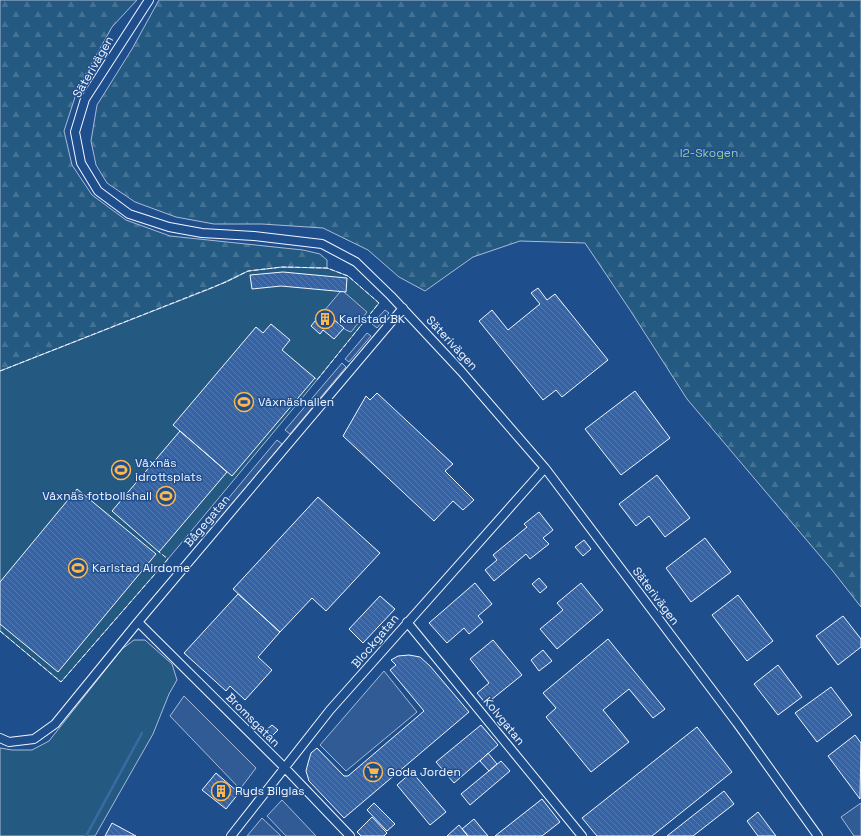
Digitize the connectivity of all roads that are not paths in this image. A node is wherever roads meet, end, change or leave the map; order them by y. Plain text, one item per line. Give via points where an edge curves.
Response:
1 (149, 0) edge
2 (403, 308) junction
3 (545, 468) junction
4 (138, 622) junction
5 (407, 622) junction
6 (0, 738) edge
7 (284, 767) junction
8 (231, 836) edge
9 (350, 836) edge
10 (582, 836) edge
11 (818, 836) edge

1 - 2 street, Säterivägen via 85,99 75,132 81,163 98,191 129,214 169,227 202,233 322,244 356,262
2 - 3 street, Säterivägen via 462,371
2 - 4 street, Bågegatan
3 - 5 street, Blockgatan
3 - 11 street, Säterivägen via 737,723
4 - 6 street, Bågegatan via 55,724 34,739 9,742
4 - 7 street, Bromsgatan
5 - 7 street, Blockgatan
5 - 10 street, Kolvgatan
7 - 8 street, Blockgatan
7 - 9 street, Bromsgatan

